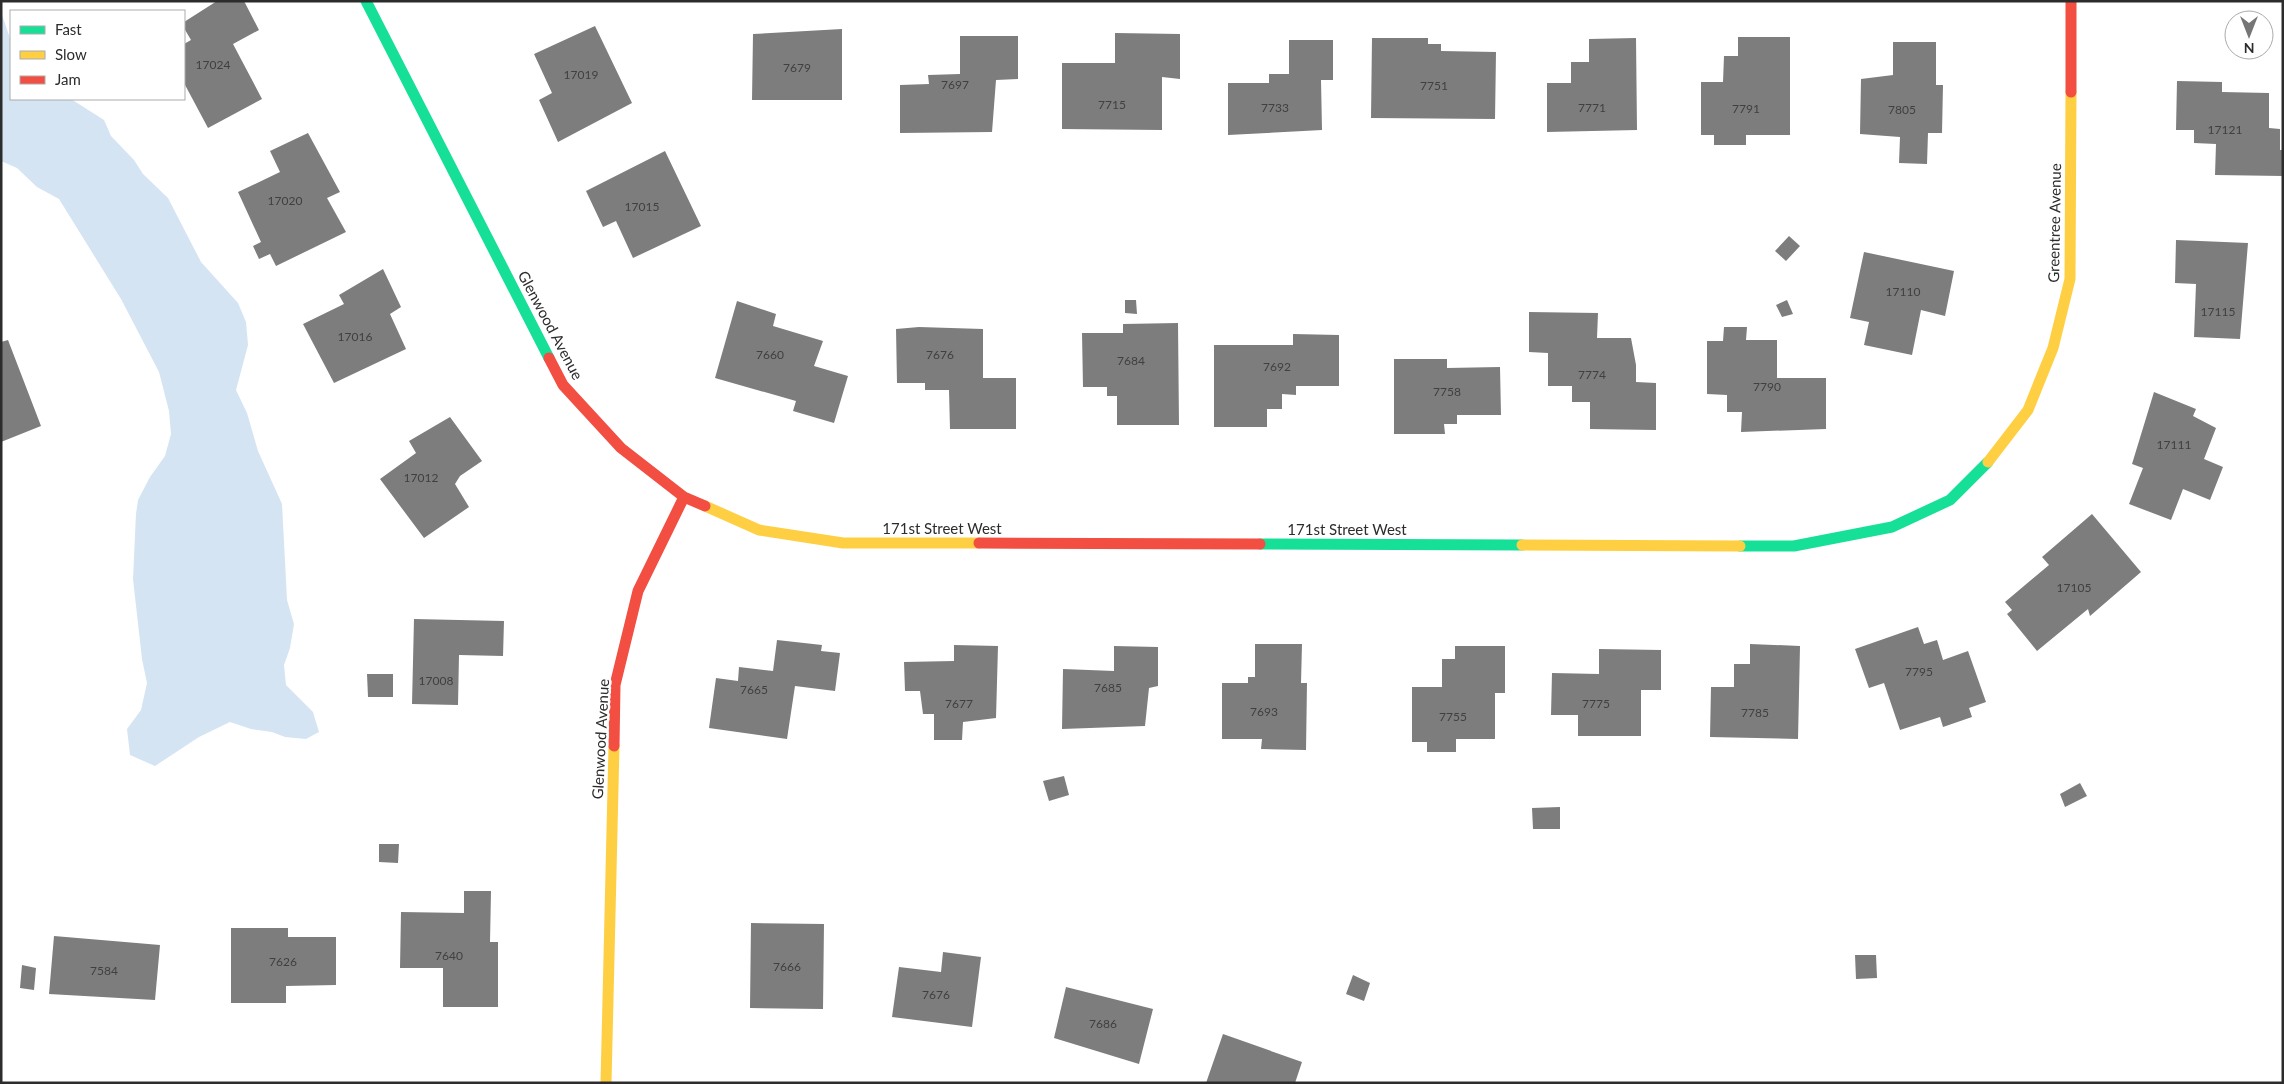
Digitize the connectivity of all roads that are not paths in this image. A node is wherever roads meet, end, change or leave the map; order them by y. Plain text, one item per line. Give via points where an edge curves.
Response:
1 (366, 1) edge
2 (2071, 1) edge
3 (1993, 457) joint
4 (684, 498) junction
5 (606, 1083) edge

1 - 4 street, Glenwood Avenue via 563,385 621,448
2 - 3 street, Greentree Avenue via 2070,279 2053,348 2028,410
3 - 4 street, 171st Street West via 1950,500 1892,527 1794,546 843,543 759,530
4 - 5 street, Glenwood Avenue via 638,591 615,685

